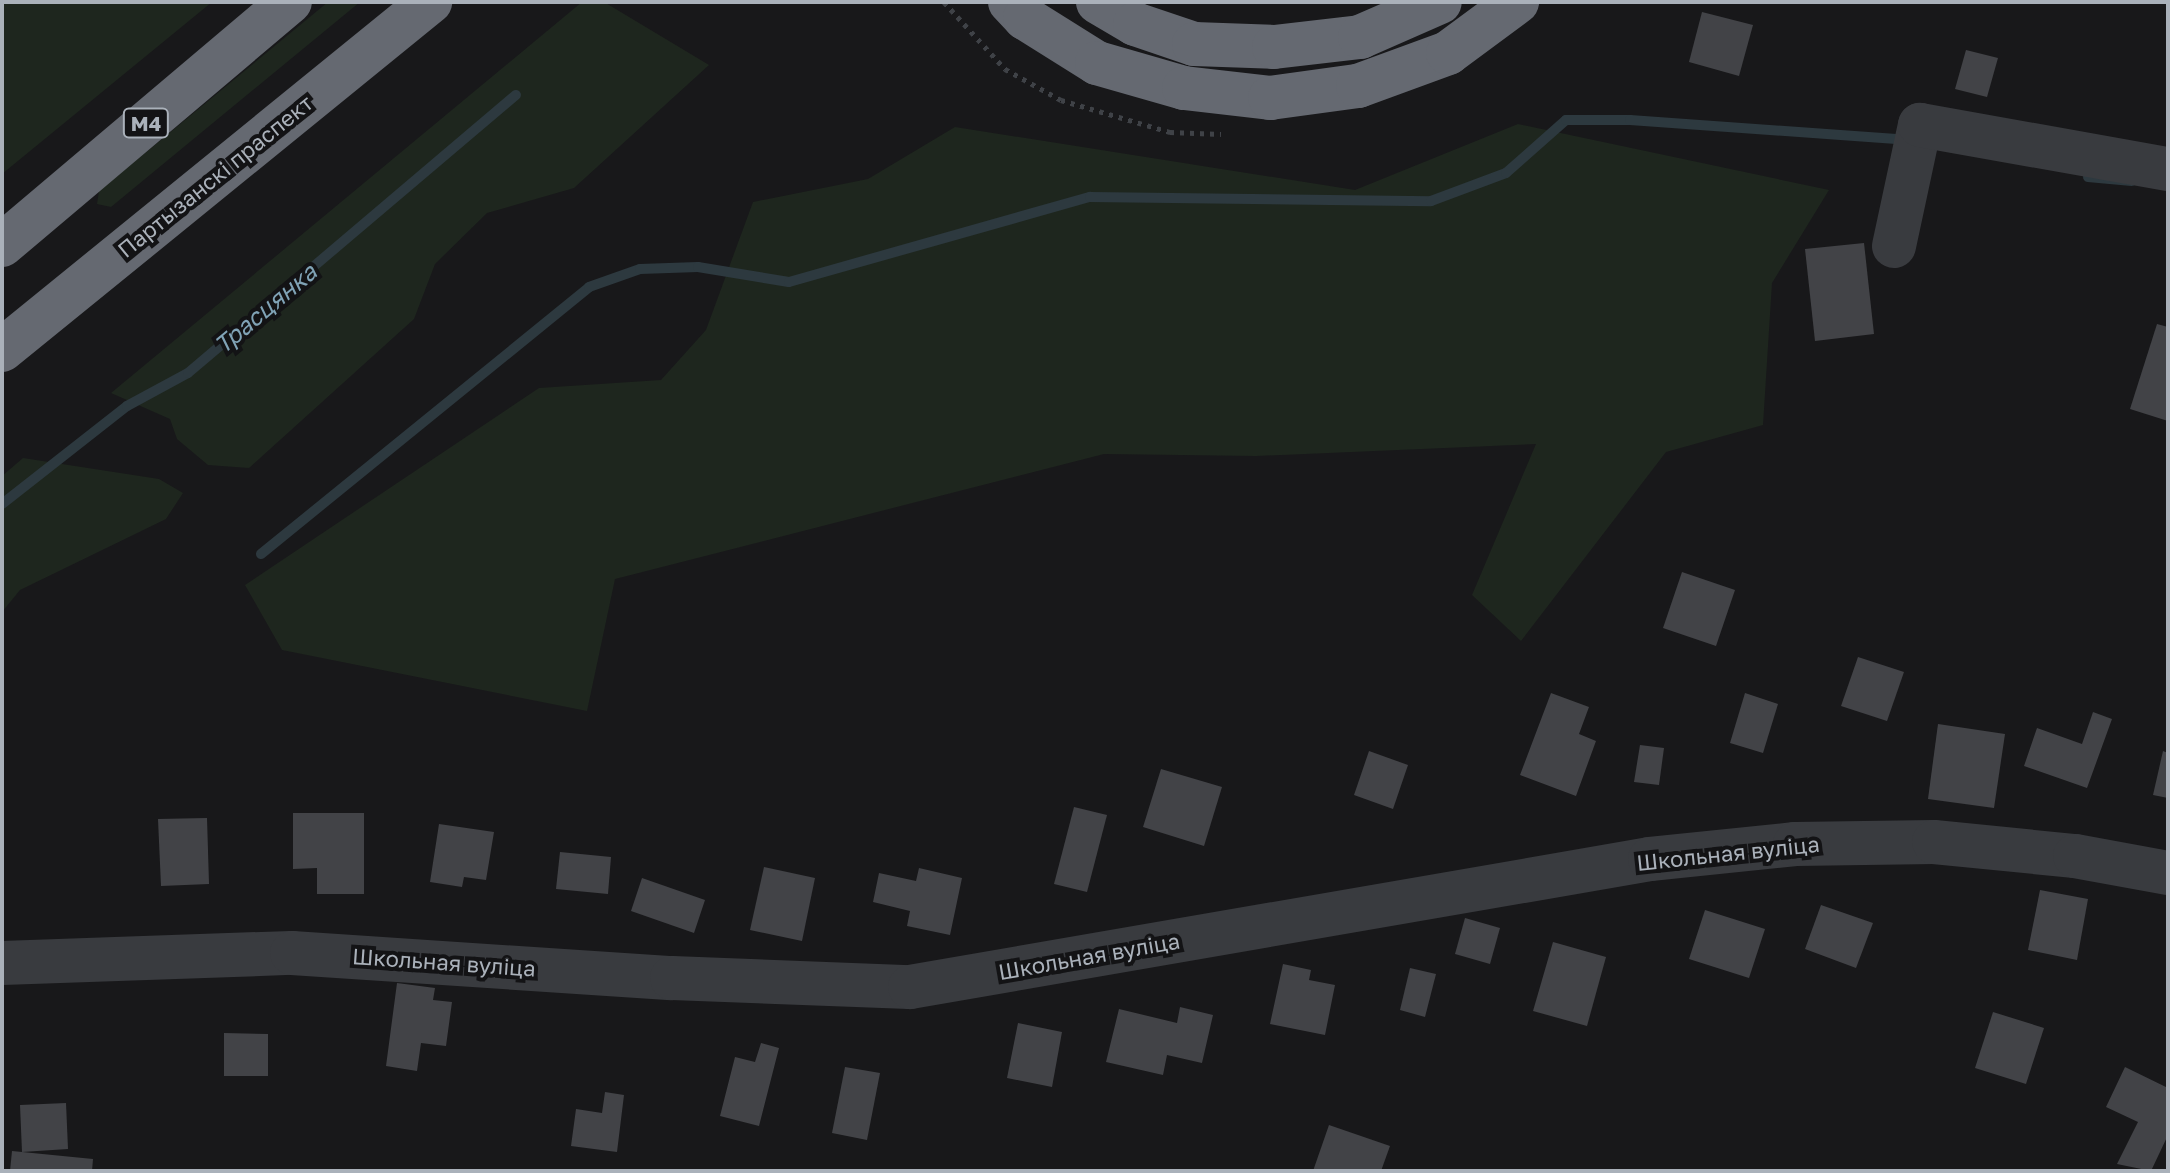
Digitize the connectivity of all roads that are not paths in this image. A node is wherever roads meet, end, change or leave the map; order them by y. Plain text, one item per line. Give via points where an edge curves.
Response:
1 (290, 2) edge
2 (430, 2) edge
3 (1010, 2) edge
4 (1098, 2) edge
5 (1440, 2) edge
6 (1517, 2) edge
7 (2168, 169) edge
8 (2, 245) edge
9 (1894, 246) dead end
10 (2, 350) edge
11 (2168, 873) edge
12 (2, 963) edge

1 - 8 highway, М4
2 - 10 highway, Партызанскі праспект
3 - 6 highway via 1025,18 1097,63 1184,88 1270,98 1358,86 1448,53
4 - 5 highway via 1135,24 1194,44 1274,47 1360,37
7 - 9 street via 1920,125
11 - 12 street, Школьная вуліца via 2075,856 1934,842 1795,844 1650,859 910,987 672,978 292,953

